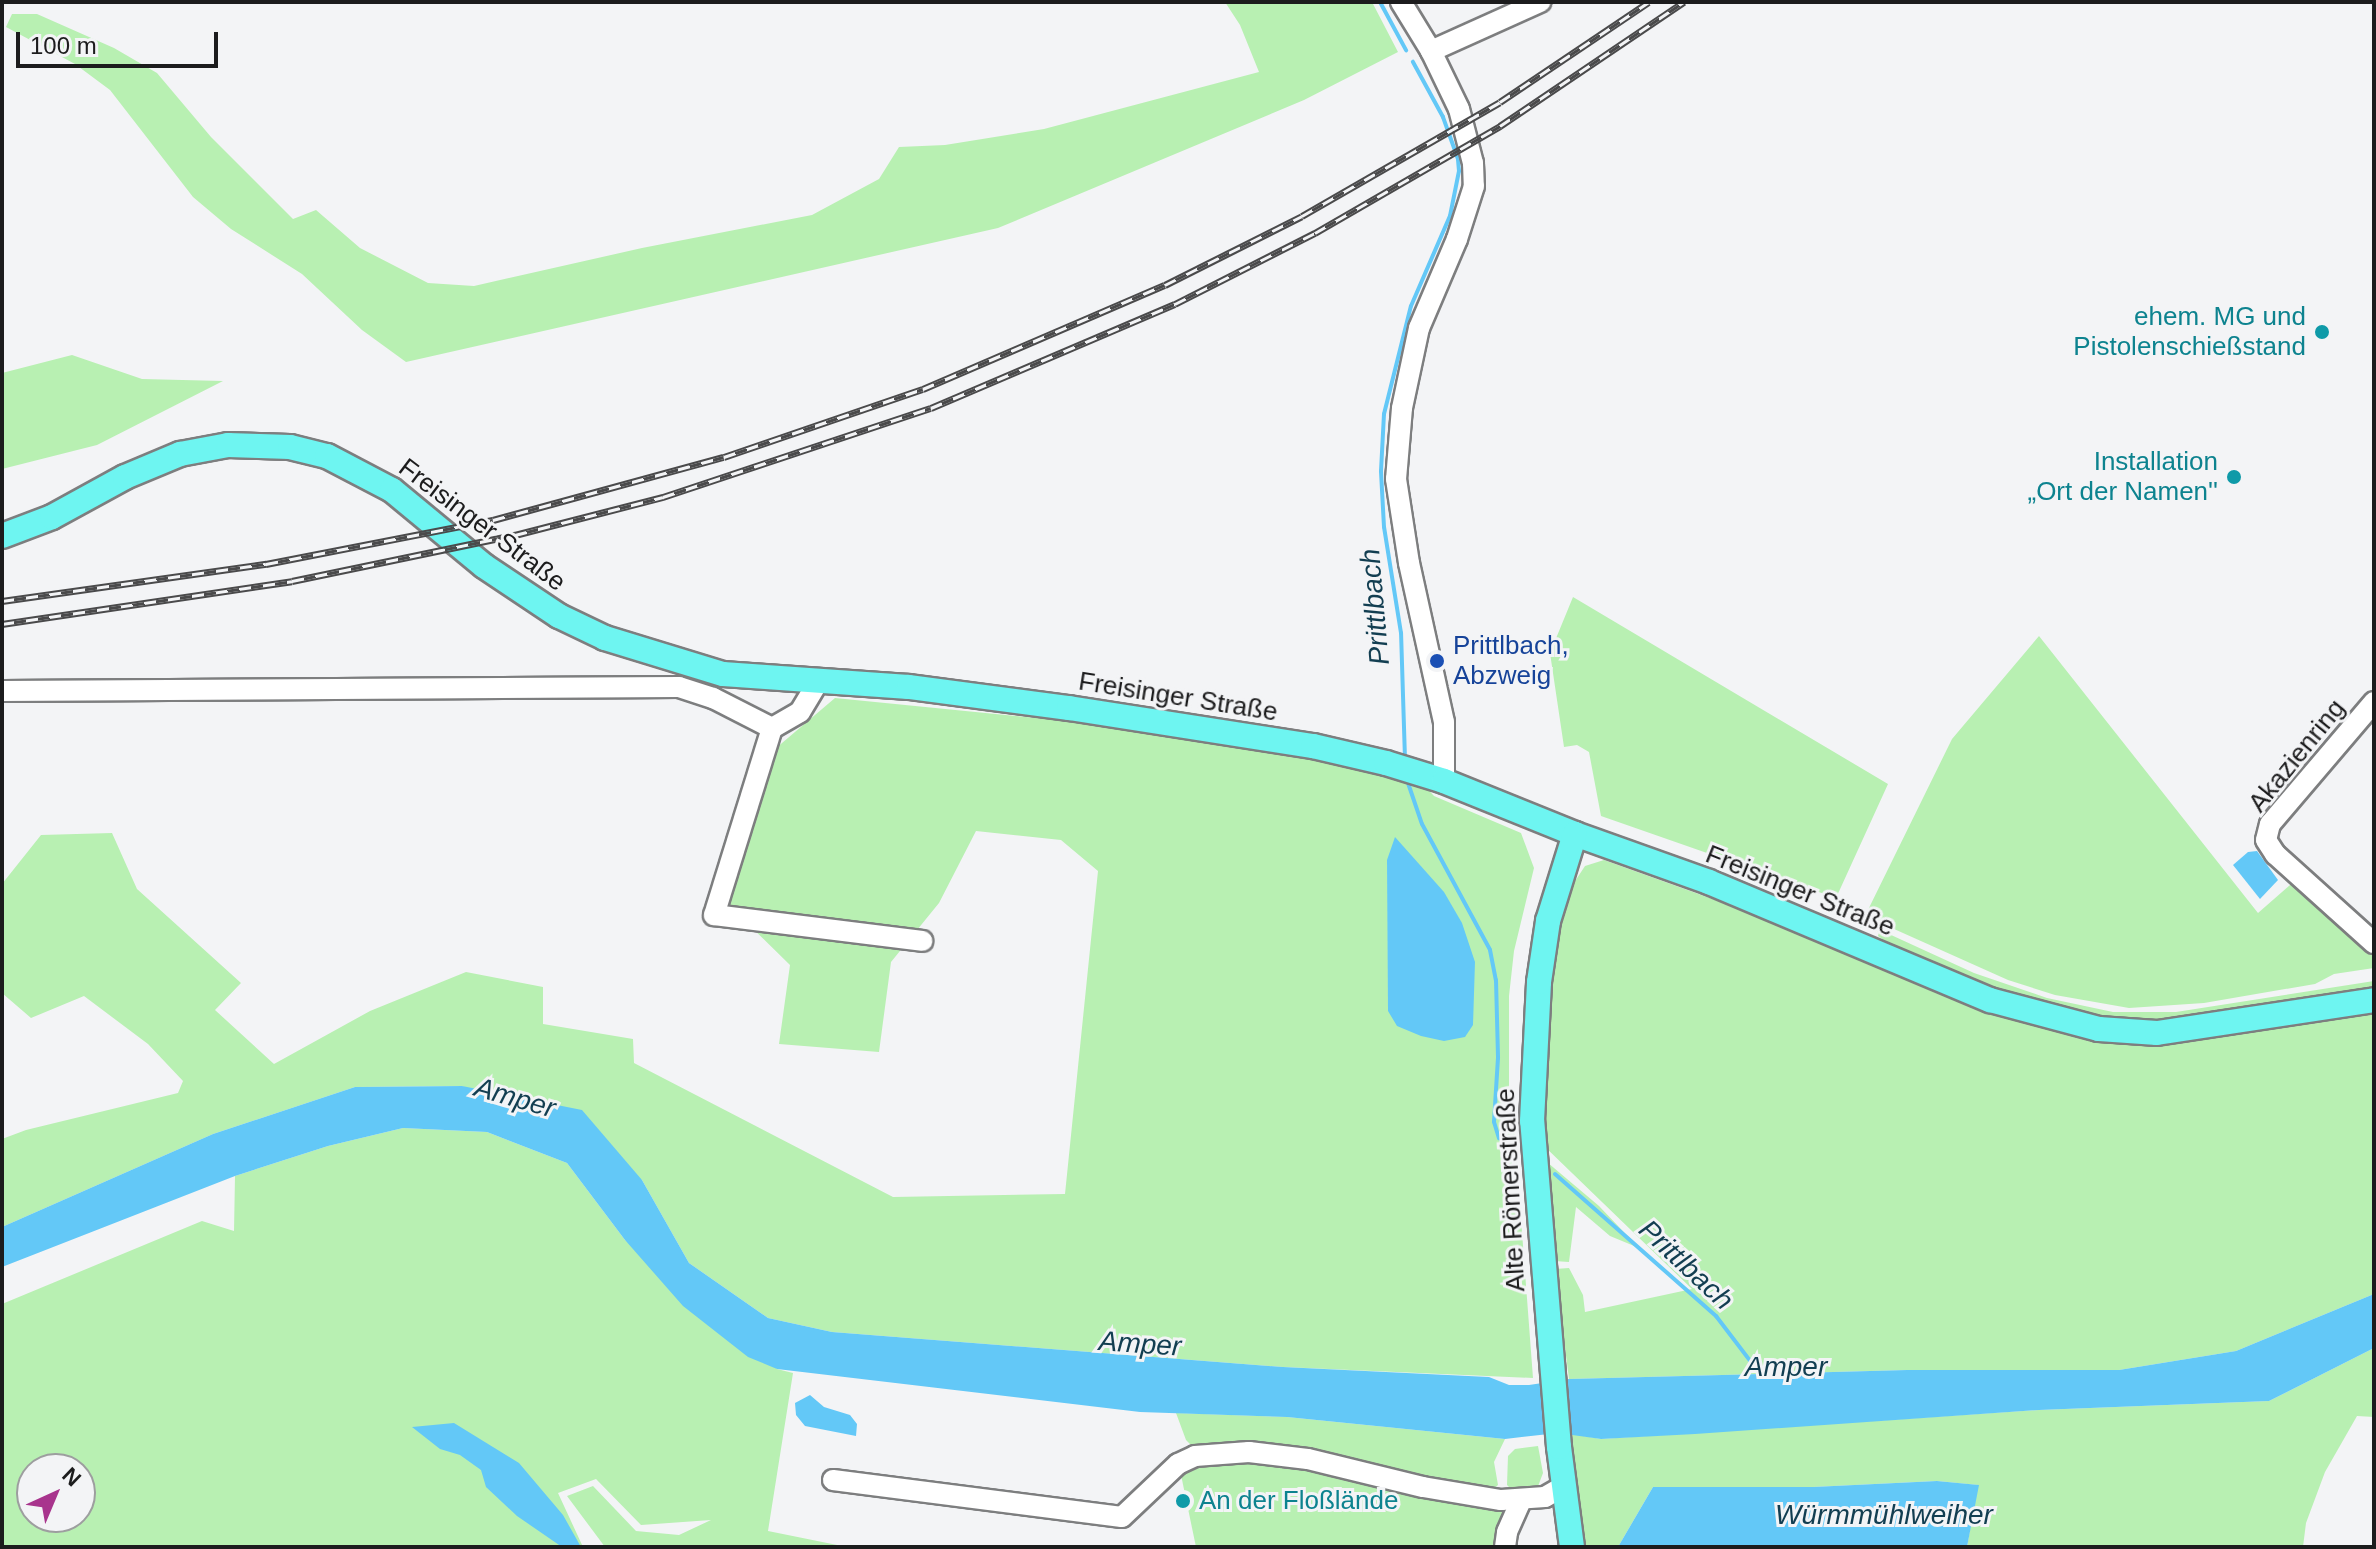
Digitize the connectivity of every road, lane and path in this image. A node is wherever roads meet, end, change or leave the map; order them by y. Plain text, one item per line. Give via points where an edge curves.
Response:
1 (1401, 2) edge
2 (1540, 2) edge
3 (1434, 58) junction
4 (2, 536) edge
5 (818, 682) junction
6 (2, 691) edge
7 (2374, 702) edge
8 (772, 728) junction
9 (1444, 781) junction
10 (1575, 834) junction
11 (922, 941) dead end
12 (2374, 943) edge
13 (2374, 1000) edge
14 (833, 1480) dead end
15 (1564, 1486) junction
16 (1521, 1500) junction
17 (1505, 1547) edge
18 (1572, 1547) edge

1 - 3 street
2 - 3 street
3 - 9 street via 1459,109 1474,186 1419,328 1404,396 1396,479 1444,722
4 - 5 main road, Freisinger Straße via 180,454 228,445 290,447 327,456 392,490 524,594 605,638 723,674
5 - 8 street via 800,712
5 - 9 main road, Freisinger Straße via 909,687 1313,746
6 - 8 street via 679,687
7 - 12 street, Akazienring via 2270,824 2266,840
8 - 11 street via 714,915
9 - 10 main road, Freisinger Straße
10 - 13 main road, Freisinger Straße via 1773,908 1990,1000 2074,1024 2157,1033
10 - 15 main road, Alte Römerstraße via 1548,921 1532,1060 1532,1150
14 - 16 street via 1122,1517 1184,1461 1249,1452 1308,1459 1423,1487
15 - 16 street via 1545,1497
15 - 18 main road, Alte Römerstraße
16 - 17 street

